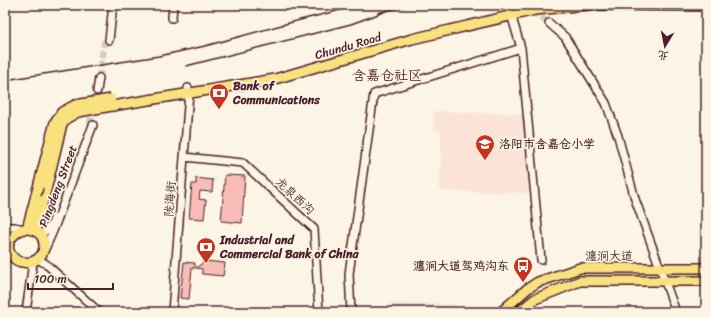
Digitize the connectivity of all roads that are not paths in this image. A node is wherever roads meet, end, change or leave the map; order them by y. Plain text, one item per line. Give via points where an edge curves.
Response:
1 (109, 5) edge
2 (113, 5) edge
3 (173, 5) edge
4 (533, 5) edge
5 (589, 5) edge
6 (595, 5) edge
7 (706, 6) edge
8 (510, 13) junction
9 (172, 18) dead end
10 (549, 24) tunnel mouth
11 (522, 48) junction
12 (100, 79) tunnel mouth
13 (98, 91) tunnel mouth
14 (188, 91) junction
15 (184, 157) junction
16 (5, 227) edge
17 (32, 231) junction
18 (8, 251) edge
19 (38, 258) junction
20 (542, 260) dead end
21 (660, 268) junction
22 (706, 268) edge
23 (665, 281) junction
24 (706, 281) edge
25 (26, 312) edge
26 (99, 312) edge
27 (172, 312) edge
28 (319, 312) edge
29 (351, 312) edge
30 (501, 312) edge
31 (519, 312) edge
32 (676, 312) edge

1 - 2 street via 107,40
3 - 9 street
4 - 8 main road, Chundu Road
5 - 8 main road, Chundu Road
6 - 7 main road
8 - 11 street
8 - 14 main road, Chundu Road via 275,79
10 - 21 street via 565,37 606,103 635,199
11 - 20 street
11 - 29 street via 374,94 349,274
12 - 13 street
14 - 15 street, 陇海街
14 - 17 main road, Chundu Road, bridge via 112,103 78,112 67,118 62,124
15 - 27 street, 陇海街
15 - 28 street, 龙泉西沟 via 243,163 314,229
16 - 17 street
17 - 18 main road via 16,232 12,236
17 - 19 main road via 44,241 44,249
17 - 19 street, Pingdeng Street via 52,224 92,124 53,231
18 - 19 main road via 20,262 27,263
19 - 25 street, Pingdeng Street
19 - 26 street
21 - 22 main road, 瀍涧大道
21 - 23 street
21 - 30 main road, 瀍涧大道 via 580,268 538,282
23 - 24 main road, 瀍涧大道
23 - 31 main road, 瀍涧大道 via 580,281 535,299
23 - 32 street

